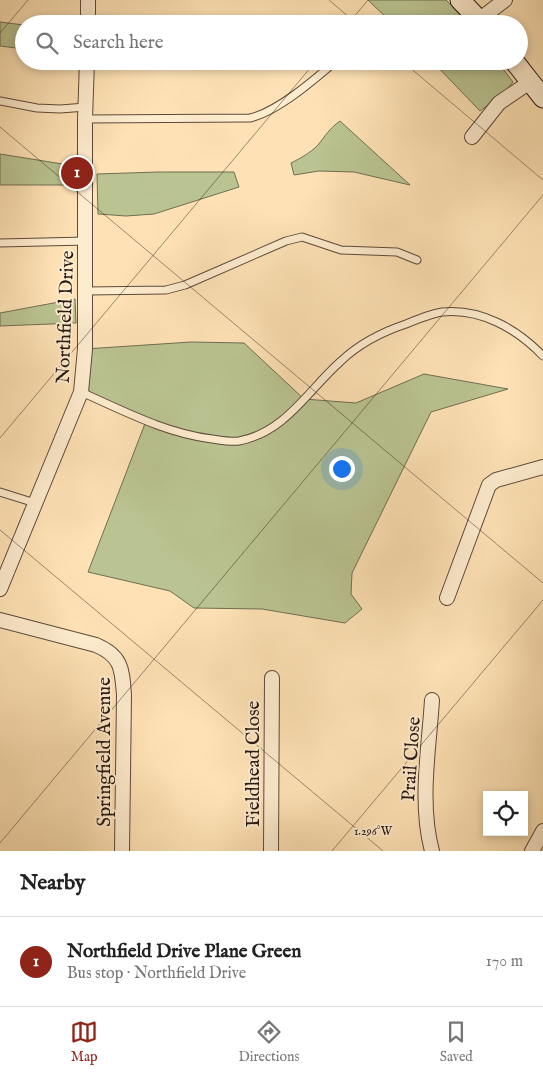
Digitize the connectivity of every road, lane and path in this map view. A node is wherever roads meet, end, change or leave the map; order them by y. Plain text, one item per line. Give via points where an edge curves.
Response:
1 (88, 0) edge
2 (460, 0) edge
3 (505, 0) edge
4 (88, 15) edge
5 (474, 15) edge
6 (489, 15) edge
7 (87, 70) edge
8 (324, 70) edge
9 (521, 70) edge
10 (530, 82) junction
11 (543, 98) edge
12 (0, 101) edge
13 (86, 113) junction
14 (472, 137) dead end
15 (86, 241) junction
16 (0, 243) edge
17 (416, 260) dead end
18 (86, 291) junction
19 (543, 356) edge
20 (81, 392) junction
21 (543, 467) edge
22 (0, 492) edge
23 (35, 503) junction
24 (0, 589) edge
25 (447, 598) dead end
26 (0, 620) edge
27 (272, 678) dead end
28 (432, 700) dead end
29 (543, 831) edge
30 (122, 851) edge
31 (271, 851) edge
32 (432, 851) edge
33 (532, 851) edge

1 - 4 street
2 - 5 street
3 - 6 street
7 - 13 street, Northfield Drive
8 - 13 lane via 275,108 250,118
9 - 10 street
10 - 11 street
10 - 14 street via 499,103
12 - 13 lane
13 - 15 street, Northfield Drive
15 - 16 lane
15 - 18 street, Northfield Drive
17 - 18 lane via 397,252 341,250 302,237 186,285 166,290
18 - 20 street, Northfield Drive
19 - 20 lane via 520,334 481,316 442,312 377,335 357,347 276,426 238,441 199,437 163,428
20 - 23 street, Northfield Drive
21 - 25 street via 496,480 489,485
22 - 23 lane
23 - 24 street, Northfield Drive
26 - 30 street, Springfield Avenue via 96,645 108,650 119,662 124,695
27 - 31 street, Fieldhead Close
28 - 32 street, Prail Close via 425,811
29 - 33 street

